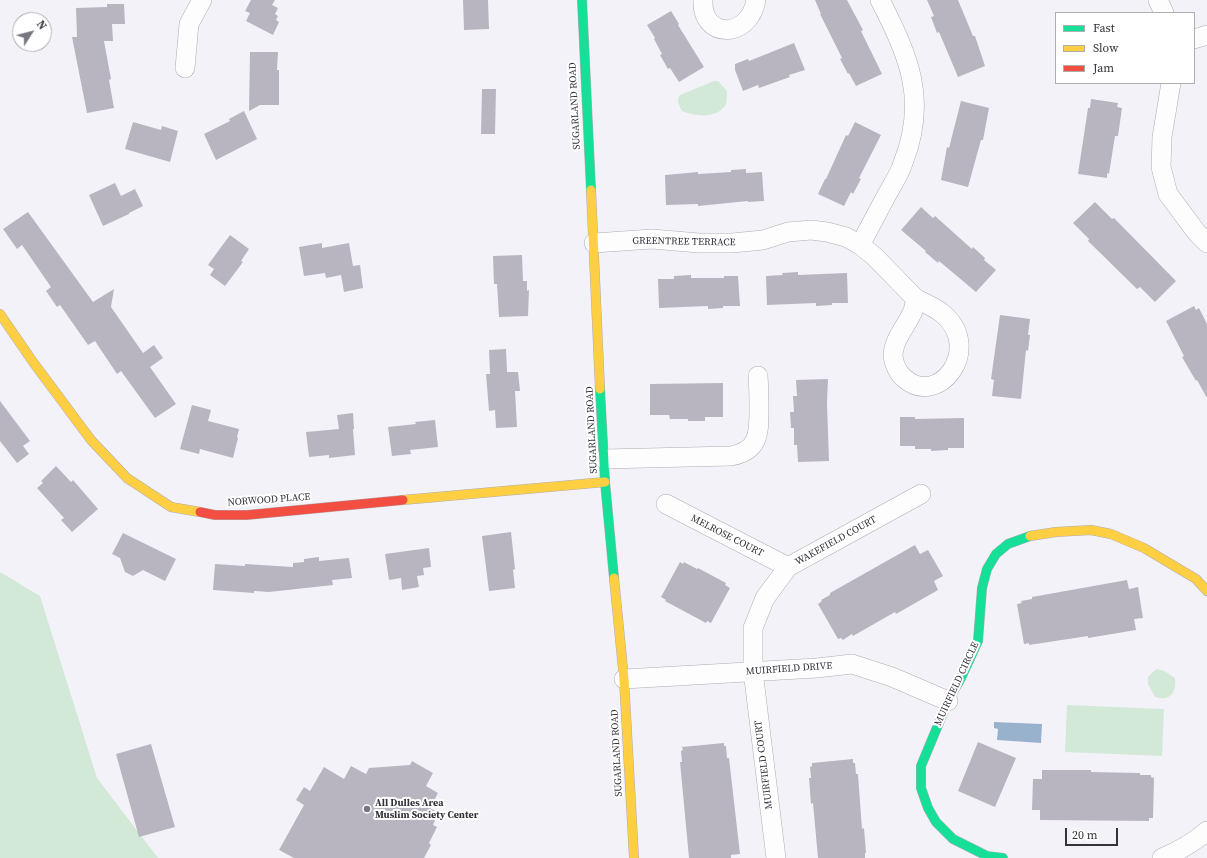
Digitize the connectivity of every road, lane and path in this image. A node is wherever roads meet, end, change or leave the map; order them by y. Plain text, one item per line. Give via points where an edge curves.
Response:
1 (202, 0) edge
2 (582, 0) edge
3 (703, 0) edge
4 (756, 0) edge
5 (880, 0) edge
6 (1158, 0) edge
7 (1164, 12) edge
8 (1207, 35) edge
9 (1195, 39) edge
10 (185, 68) dead end
11 (1171, 84) edge
12 (594, 243) junction
13 (1207, 243) edge
14 (860, 245) junction
15 (916, 299) dead end
16 (0, 314) edge
17 (758, 376) dead end
18 (604, 459) junction
19 (605, 482) junction
20 (921, 494) dead end
21 (666, 504) dead end
22 (788, 567) junction
23 (1207, 591) edge
24 (753, 671) junction
25 (624, 679) junction
26 (948, 701) junction
27 (1207, 831) edge
28 (634, 858) edge
29 (776, 858) edge
30 (1003, 858) edge
31 (1162, 858) edge

1 - 10 street via 189,24
2 - 12 street, SUGARLAND ROAD
3 - 4 street via 703,9 714,25 729,30 750,18
5 - 14 street via 898,35 910,68 915,94 915,113 913,134 903,164
6 - 7 street
8 - 9 street
11 - 13 street via 1162,137 1161,166 1168,194
12 - 14 street, GREENTREE TERRACE via 652,239 732,243 763,240 788,232 812,230 846,237
12 - 18 street, SUGARLAND ROAD
14 - 15 street, GREENTREE TERRACE
16 - 19 street, NORWOOD PLACE via 91,440 128,478 171,507 215,515 247,515
17 - 18 street via 759,431 755,442 740,454
18 - 19 street, SUGARLAND ROAD
19 - 25 street, SUGARLAND ROAD
20 - 22 street, WAKEFIELD COURT
21 - 22 street, MELROSE COURT
22 - 24 street, WAKEFIELD COURT via 765,598 753,628
23 - 26 street, MUIRFIELD CIRCLE via 1196,579 1163,559 1111,534 1091,530 1056,532 1028,536 1008,544 996,554 987,568 982,588 978,641
24 - 25 street, MUIRFIELD DRIVE
24 - 26 street, MUIRFIELD DRIVE via 852,664 892,676
24 - 29 street, MUIRFIELD COURT
25 - 28 street, SUGARLAND ROAD
26 - 30 street, MUIRFIELD CIRCLE via 921,766 921,788 928,808 936,822 953,839 987,856
27 - 31 street via 1194,842

